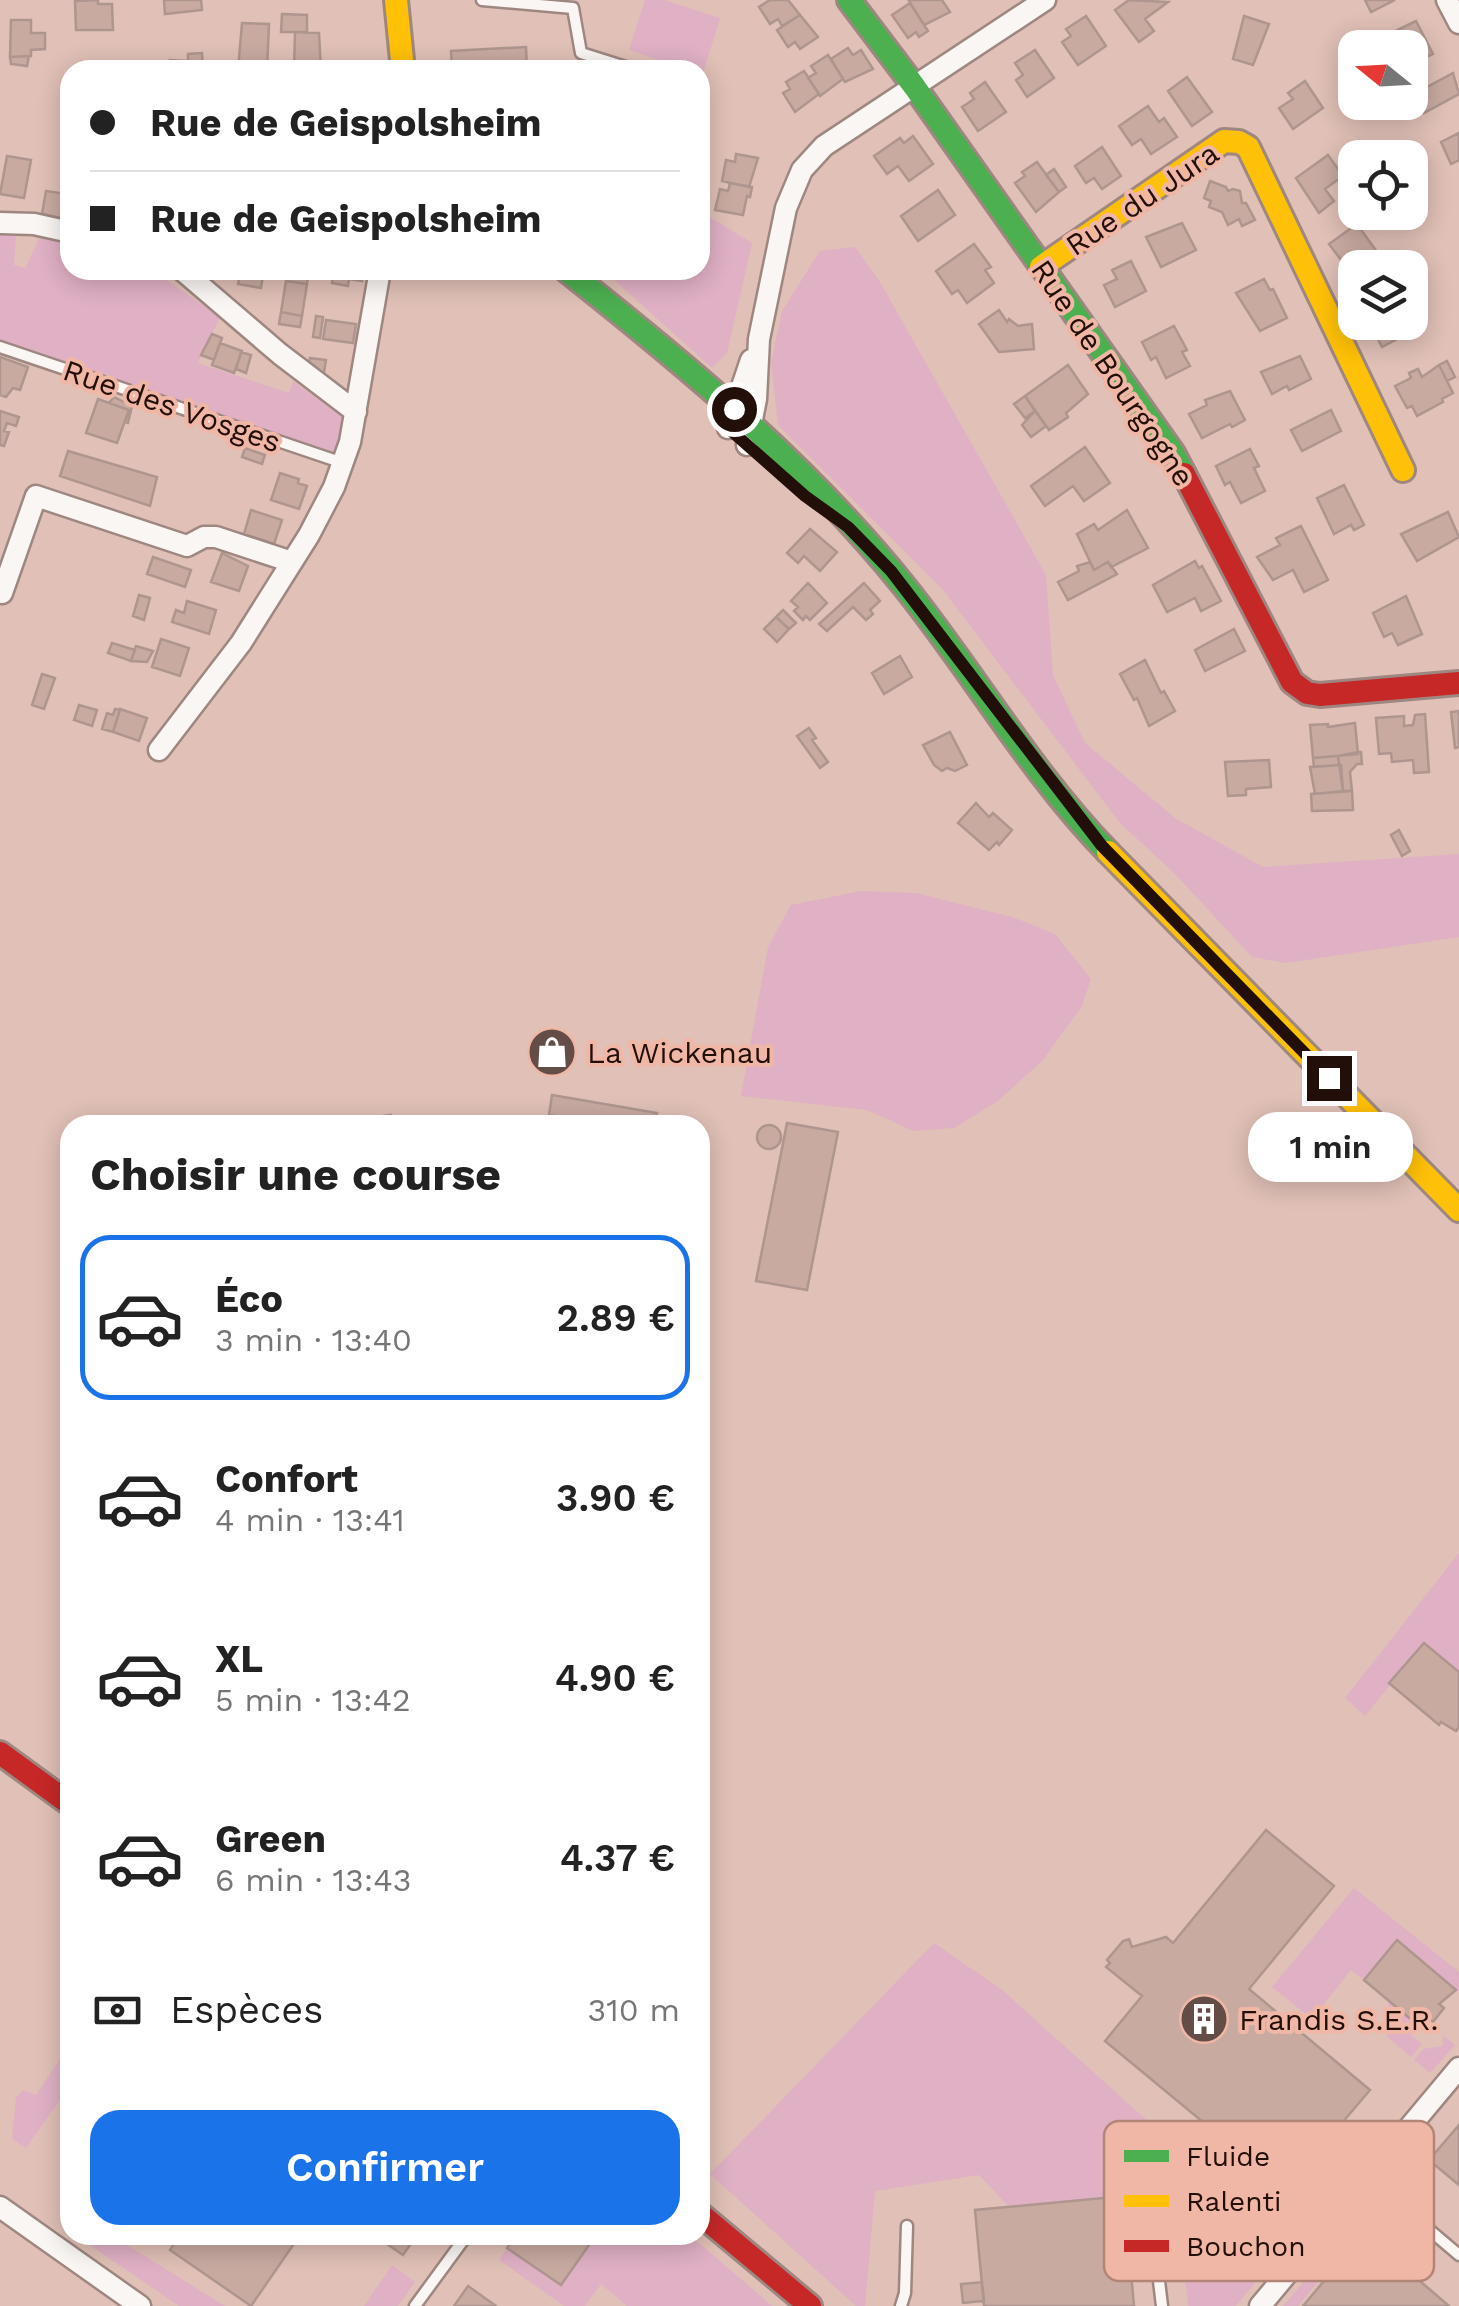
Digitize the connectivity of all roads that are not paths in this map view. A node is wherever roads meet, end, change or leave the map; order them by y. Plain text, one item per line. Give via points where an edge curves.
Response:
1 (396, 0) edge
2 (482, 0) edge
3 (850, 0) edge
4 (1045, 0) edge
5 (1448, 0) edge
6 (1459, 23) edge
7 (402, 60) edge
8 (603, 60) edge
9 (914, 86) junction
10 (0, 224) edge
11 (60, 230) edge
12 (1040, 267) junction
13 (194, 280) edge
14 (378, 280) edge
15 (577, 280) edge
16 (0, 347) edge
17 (356, 412) junction
18 (740, 427) junction
19 (344, 463) junction
20 (1403, 470) dead end
21 (292, 562) junction
22 (2, 593) edge
23 (1459, 683) edge
24 (159, 750) dead end
25 (1459, 1210) edge
26 (0, 1754) edge
27 (60, 1797) edge
28 (1459, 2068) edge
29 (1414, 2121) edge
30 (0, 2206) edge
31 (710, 2222) edge
32 (907, 2226) dead end
33 (1434, 2235) edge
34 (459, 2245) edge
35 (1459, 2256) edge
36 (1159, 2281) dead end
37 (1281, 2281) edge
38 (140, 2306) edge
39 (415, 2306) edge
40 (810, 2306) edge
41 (900, 2306) edge
42 (1162, 2306) edge
43 (1260, 2306) edge

1 - 7 street
2 - 8 lane via 573,8 581,53
3 - 9 street, Rue de Bourgogne
4 - 9 street
5 - 6 street
9 - 12 street, Rue de Bourgogne
9 - 18 street via 824,146 802,170 784,218 759,340 756,398
10 - 11 street
12 - 20 street, Rue du Jura via 1224,141 1248,147
12 - 23 street, Rue de Bourgogne via 1187,476 1292,682 1320,695
13 - 17 street
14 - 17 street
15 - 18 street via 654,361
16 - 19 lane, Rue des Vosges
17 - 19 street
18 - 25 street via 910,594 1102,846
19 - 21 street
21 - 22 street via 216,537 187,546 36,496
21 - 24 street via 241,644
26 - 27 street
28 - 29 street
30 - 38 street
31 - 40 street
32 - 41 lane
33 - 35 lane
34 - 39 lane
36 - 42 lane
37 - 43 street

